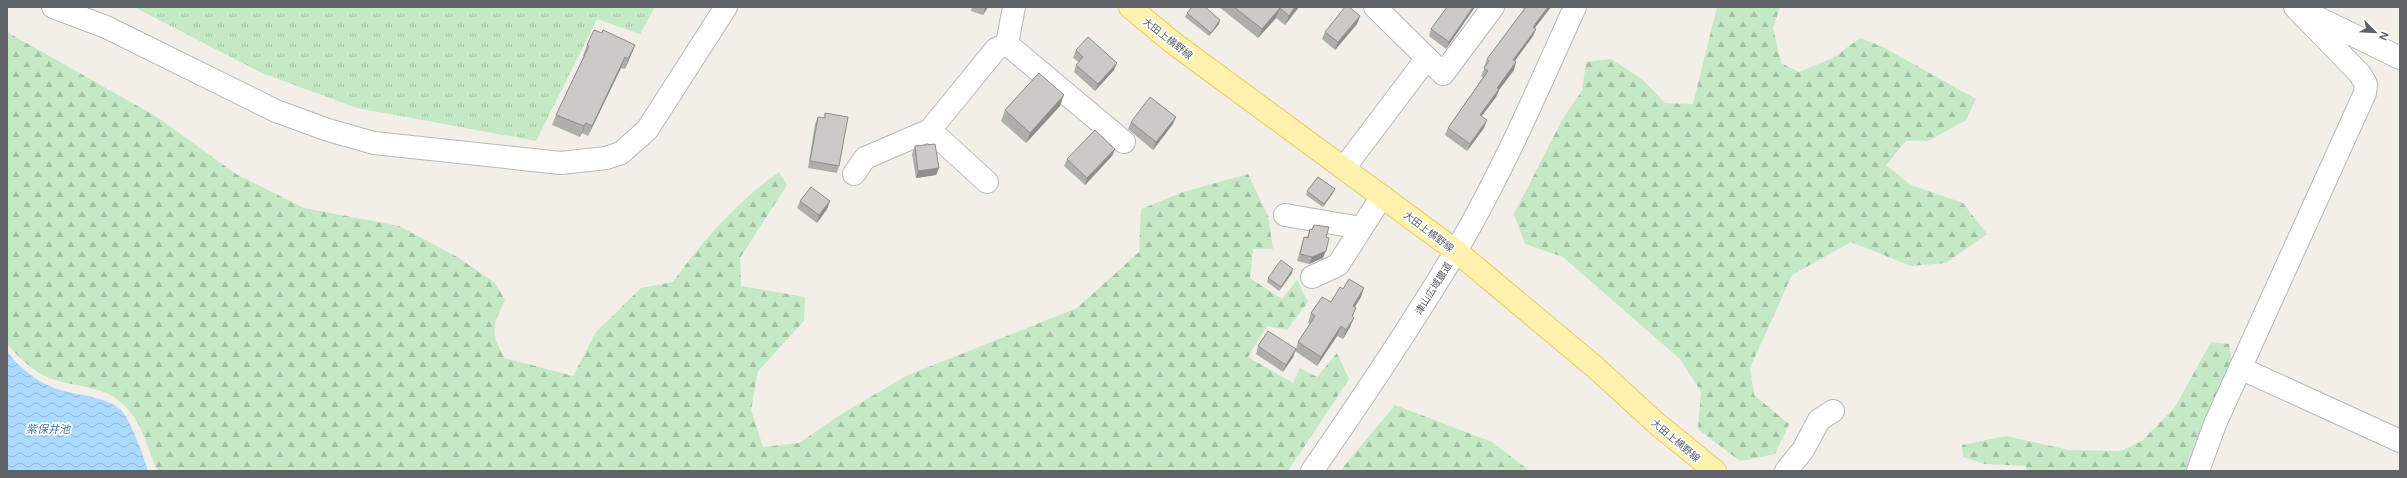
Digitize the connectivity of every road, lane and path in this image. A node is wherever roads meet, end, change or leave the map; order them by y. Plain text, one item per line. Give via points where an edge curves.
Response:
1 (53, 7) edge
2 (726, 7) edge
3 (1014, 7) edge
4 (1130, 7) edge
5 (1375, 7) edge
6 (1493, 7) edge
7 (1575, 7) edge
8 (2295, 7) edge
9 (1007, 44) junction
10 (1427, 58) junction
11 (2400, 58) edge
12 (930, 130) junction
13 (1124, 142) dead end
14 (1344, 168) junction
15 (854, 174) dead end
16 (987, 182) dead end
17 (1382, 196) junction
18 (1285, 215) dead end
19 (1361, 228) junction
20 (1456, 251) junction
21 (1312, 277) dead end
22 (2240, 368) junction
23 (1833, 411) dead end
24 (2400, 441) edge
25 (1312, 471) edge
26 (1715, 471) edge
27 (1786, 471) edge
28 (2198, 471) edge

1 - 2 street via 106,27 276,111 328,130 374,142 561,163 606,158 621,153 634,143 647,130
3 - 9 street
4 - 14 main road, 大田上横野線 via 1172,42
5 - 10 street
6 - 10 street via 1443,74
7 - 20 street, 津山広域農道 via 1524,120
8 - 11 street
8 - 22 street via 2360,74 2366,84 2365,93
9 - 12 street via 996,50
9 - 13 street
10 - 14 street
12 - 15 street via 865,158
12 - 16 street
14 - 17 main road, 大田上横野線
17 - 19 street
17 - 20 main road, 大田上横野線
18 - 19 street
19 - 21 street via 1338,265
20 - 25 street, 津山広域農道 via 1368,390
20 - 26 main road, 大田上横野線
22 - 24 street
22 - 28 street via 2215,424
23 - 27 street via 1819,420 1804,450

